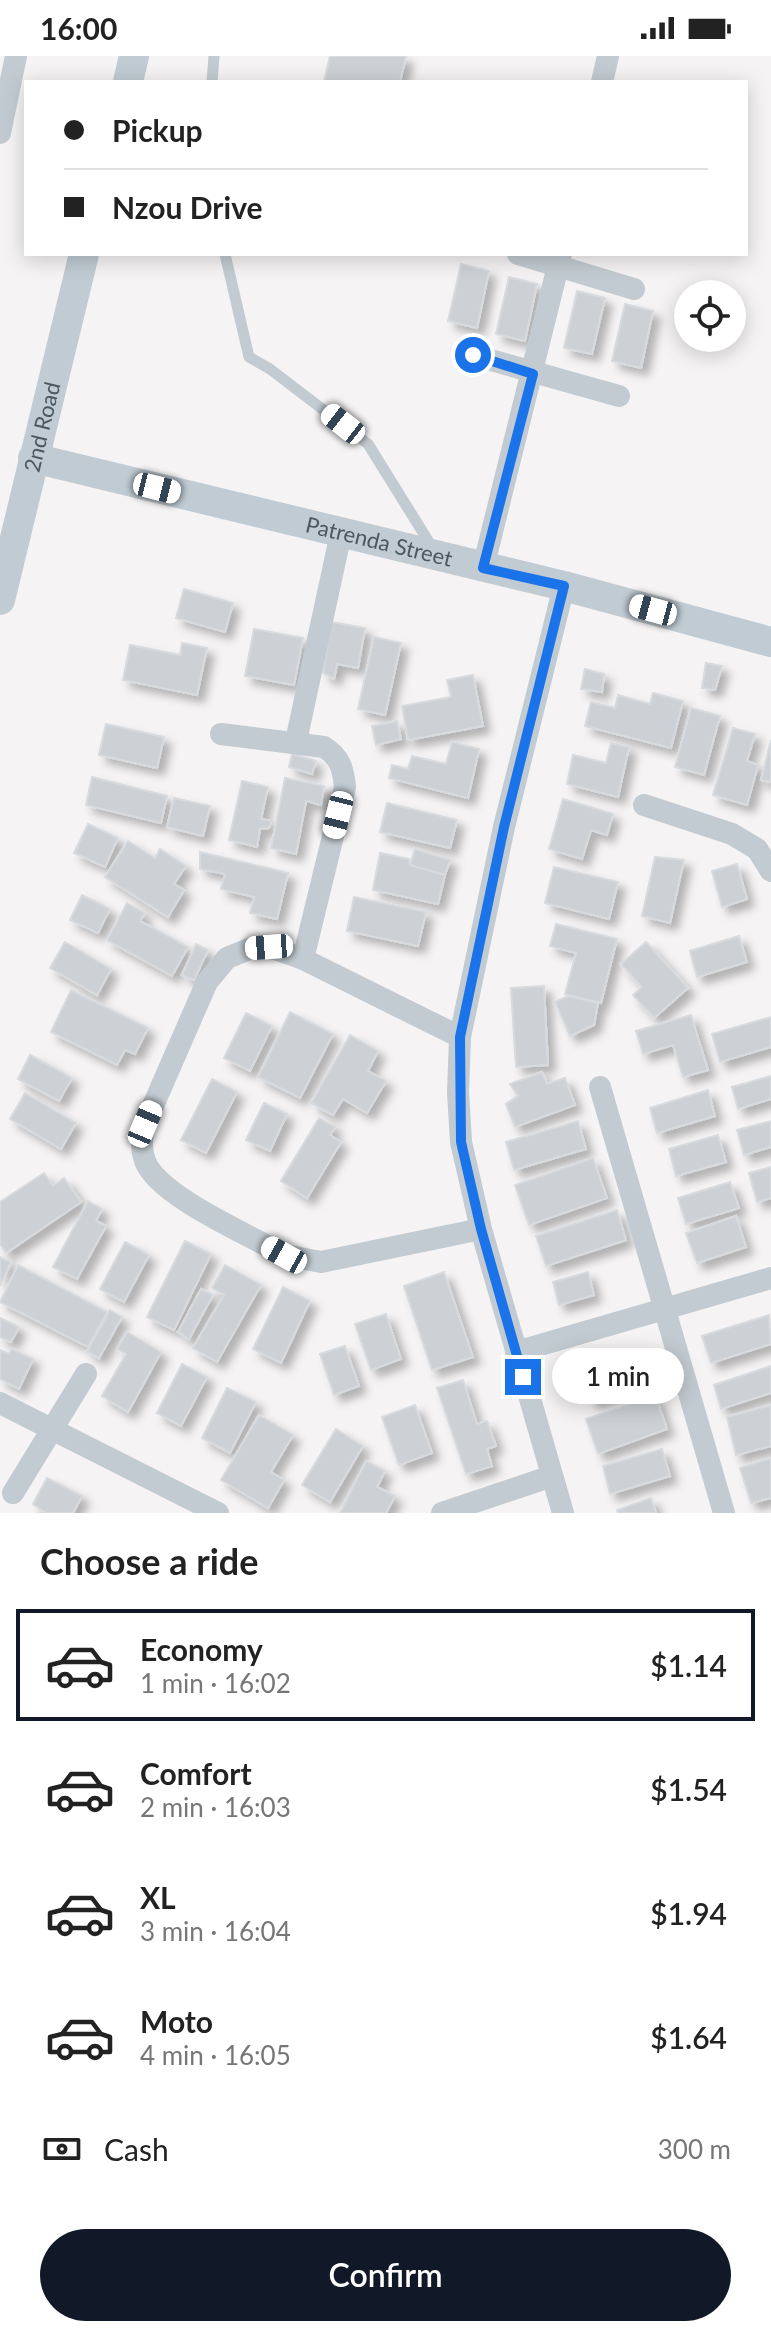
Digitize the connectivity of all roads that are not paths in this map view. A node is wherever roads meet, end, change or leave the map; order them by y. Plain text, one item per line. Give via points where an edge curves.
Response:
1 (134, 56) edge
2 (214, 56) edge
3 (608, 56) edge
4 (9, 68) edge
5 (128, 80) edge
6 (212, 80) edge
7 (602, 80) edge
8 (0, 133) edge
9 (84, 256) edge
10 (225, 256) edge
11 (532, 256) edge
12 (560, 260) edge
13 (634, 289) dead end
14 (473, 355) dead end
15 (533, 374) junction
16 (619, 396) dead end
17 (33, 458) junction
18 (341, 533) junction
19 (441, 559) junction
20 (483, 568) junction
21 (564, 586) junction
22 (0, 600) edge
23 (771, 642) edge
24 (221, 734) dead end
25 (296, 741) junction
26 (644, 805) dead end
27 (771, 871) edge
28 (303, 959) junction
29 (460, 1037) junction
30 (600, 1087) dead end
31 (481, 1229) junction
32 (771, 1278) edge
33 (663, 1310) junction
34 (516, 1352) junction
35 (86, 1374) dead end
36 (0, 1403) edge
37 (53, 1428) junction
38 (552, 1476) junction
39 (13, 1493) dead end
40 (218, 1513) edge
41 (442, 1513) edge
42 (563, 1513) edge
43 (724, 1513) edge

1 - 5 street
2 - 6 lane
3 - 7 street
4 - 8 street
9 - 17 street, 2nd Road
10 - 19 lane via 249,357 368,444
11 - 12 street
12 - 13 street
12 - 15 street
14 - 15 street
15 - 16 street
15 - 20 street
17 - 18 street, Patrenda Street
17 - 22 street, 2nd Road
18 - 19 street, Patrenda Street
18 - 25 street
19 - 20 street, Patrenda Street
20 - 21 street, Patrenda Street
21 - 23 street, Patrenda Street
21 - 29 street via 504,827
24 - 25 street
25 - 28 street via 336,754 345,787
26 - 27 street via 732,834 757,849
28 - 29 street
28 - 31 street via 269,947 249,949 227,958 207,982 145,1124 141,1145 156,1179 284,1255 303,1260 321,1262
29 - 31 street via 461,1142
30 - 33 street
31 - 34 street
32 - 33 street
33 - 34 street
33 - 43 street
34 - 38 street
35 - 37 street
36 - 37 street
37 - 39 street
37 - 40 street
38 - 41 street
38 - 42 street

